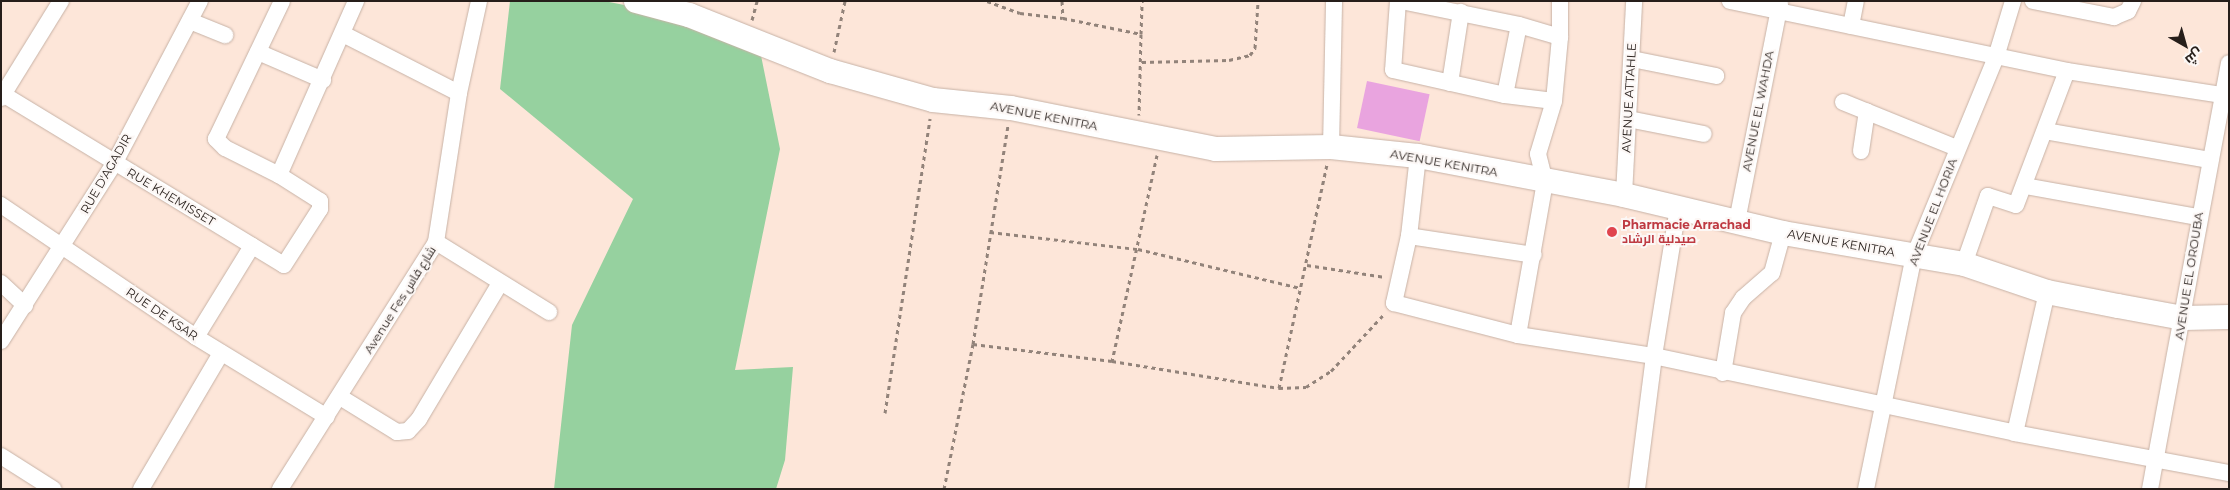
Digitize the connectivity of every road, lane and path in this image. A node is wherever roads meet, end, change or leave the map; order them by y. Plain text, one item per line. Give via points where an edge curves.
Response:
1 (61, 1) edge
2 (200, 1) edge
3 (282, 1) edge
4 (356, 1) edge
5 (479, 1) edge
6 (636, 1) edge
7 (846, 1) edge
8 (987, 1) edge
9 (1062, 1) edge
10 (1142, 1) edge
11 (1258, 1) edge
12 (1334, 1) edge
13 (1400, 1) edge
14 (1560, 1) edge
15 (1634, 1) edge
16 (1730, 1) edge
17 (1856, 1) edge
18 (2013, 1) edge
19 (2033, 1) edge
20 (2133, 1) edge
21 (670, 5) edge
22 (1779, 7) edge
23 (1461, 12) junction
24 (1063, 18) junction
25 (190, 21) junction
26 (1519, 25) junction
27 (1852, 26) junction
28 (342, 34) junction
29 (1141, 34) junction
30 (225, 35) dead end
31 (1560, 37) junction
32 (258, 52) junction
33 (1996, 57) junction
34 (1632, 59) junction
35 (1142, 62) junction
36 (2229, 63) edge
37 (2067, 71) junction
38 (830, 72) junction
39 (1716, 76) dead end
40 (323, 80) junction
41 (1450, 83) junction
42 (459, 93) junction
43 (1505, 94) junction
44 (2, 95) edge
45 (2225, 95) edge
46 (933, 100) junction
47 (1554, 101) junction
48 (1842, 102) dead end
49 (1011, 108) junction
50 (1867, 111) junction
51 (1628, 119) junction
52 (2045, 132) junction
53 (1704, 134) dead end
54 (1149, 138) junction
55 (1331, 147) junction
56 (1957, 148) junction
57 (1862, 151) dead end
58 (1418, 156) junction
59 (2209, 160) junction
60 (115, 162) junction
61 (279, 175) junction
62 (1545, 182) junction
63 (2025, 186) junction
64 (1624, 195) junction
65 (1, 205) edge
66 (1678, 208) junction
67 (2198, 218) junction
68 (1737, 221) junction
69 (990, 232) junction
70 (1783, 233) junction
71 (1409, 236) junction
72 (436, 242) junction
73 (252, 246) junction
74 (64, 247) junction
75 (1138, 249) junction
76 (1534, 255) junction
77 (1914, 256) junction
78 (1307, 264) junction
79 (1964, 264) junction
80 (1400, 279) junction
81 (1, 283) edge
82 (500, 283) junction
83 (1300, 288) junction
84 (2048, 292) junction
85 (1394, 304) junction
86 (25, 305) junction
87 (549, 312) dead end
88 (2229, 317) edge
89 (2183, 318) junction
90 (1518, 335) junction
91 (196, 337) junction
92 (1, 340) edge
93 (973, 344) junction
94 (222, 353) junction
95 (1654, 356) junction
96 (1112, 362) junction
97 (1723, 373) junction
98 (1279, 388) junction
99 (340, 398) junction
100 (1882, 403) junction
101 (885, 413) dead end
102 (327, 417) junction
103 (2015, 433) junction
104 (1, 456) edge
105 (2156, 460) junction
106 (2229, 473) edge
107 (34, 484) edge
108 (53, 489) edge
109 (141, 489) edge
110 (280, 489) edge
111 (944, 489) edge
112 (1636, 489) edge
113 (1866, 489) edge
114 (2150, 489) edge

1 - 44 street
2 - 25 street, RUE D'AGADIR
3 - 32 street
4 - 28 street
5 - 42 street, Avenue Fes شارع فاس
6 - 21 street, AVENUE KENITRA
7 - 38 path
8 - 24 path via 1020,13
9 - 24 path
10 - 29 path
11 - 35 path via 1255,48 1250,55 1229,60
12 - 55 street
13 - 23 street
13 - 41 street via 1393,70
14 - 31 street
15 - 34 street, AVENUE ATTAHLE
16 - 22 street
17 - 27 street
18 - 33 street, AVENUE EL HORIA
19 - 20 street via 2114,18 2128,11
21 - 38 street, AVENUE KENITRA
22 - 27 street
22 - 68 street, AVENUE EL WAHDA
23 - 26 street
23 - 41 street
24 - 29 path
25 - 30 street
25 - 60 street, RUE D'AGADIR
26 - 31 street
26 - 43 street
27 - 33 street
28 - 40 street
28 - 42 street
29 - 35 path
31 - 47 street
32 - 40 street
32 - 61 street via 216,139 225,148
33 - 37 street
33 - 56 street, AVENUE EL HORIA
34 - 39 street
34 - 51 street, AVENUE ATTAHLE
35 - 54 path
36 - 45 street, AVENUE EL OROUBA
37 - 45 street
37 - 52 street
38 - 46 street, AVENUE KENITRA
40 - 61 street
41 - 43 street
42 - 72 street, Avenue Fes شارع فاس
43 - 47 street
44 - 60 street, RUE KHEMISSET
45 - 59 street, AVENUE EL OROUBA
46 - 49 street, AVENUE KENITRA
46 - 101 path
47 - 62 street via 1538,154
48 - 50 street
49 - 54 street, AVENUE KENITRA
49 - 69 path
50 - 56 street
50 - 57 street
51 - 53 street
51 - 64 street, AVENUE ATTAHLE
52 - 59 street
52 - 63 street
54 - 55 street, AVENUE KENITRA via 1216,150
54 - 75 path
55 - 58 street, AVENUE KENITRA
55 - 78 path
56 - 77 street, AVENUE EL HORIA
58 - 62 street, AVENUE KENITRA
58 - 71 street
59 - 67 street, AVENUE EL OROUBA
60 - 73 street, RUE KHEMISSET
60 - 74 street, RUE D'AGADIR
61 - 73 street, RUE KHEMISSET via 317,198 321,204 289,260 281,264
62 - 64 street, AVENUE KENITRA
62 - 76 street
63 - 67 street
63 - 79 street via 2016,205 1988,196
64 - 66 street, AVENUE KENITRA
65 - 74 street, RUE DE KSAR
66 - 68 street, AVENUE KENITRA
66 - 95 street
67 - 89 street, AVENUE EL OROUBA
68 - 70 street, AVENUE KENITRA
69 - 75 path
69 - 93 path
70 - 77 street, AVENUE KENITRA
70 - 97 street via 1772,273 1744,298 1733,313
71 - 76 street
71 - 80 street
72 - 82 street
72 - 99 street, Avenue Fes شارع فاس
73 - 91 street
74 - 86 street, RUE D'AGADIR
74 - 91 street, RUE DE KSAR
75 - 83 path
75 - 96 path
76 - 90 street
77 - 79 street, AVENUE KENITRA
77 - 100 street, AVENUE EL HORIA
78 - 80 path
78 - 83 path
79 - 84 street, AVENUE KENITRA
80 - 85 street
81 - 86 street
82 - 87 street
82 - 99 street via 419,420 408,431 397,432
83 - 98 path
84 - 89 street, AVENUE KENITRA
84 - 103 street
85 - 90 street
85 - 98 path via 1317,382 1306,387
86 - 92 street, RUE D'AGADIR
88 - 89 street, AVENUE KENITRA
89 - 105 street, AVENUE EL OROUBA
90 - 95 street
91 - 94 street, RUE DE KSAR
93 - 96 path
93 - 111 path
94 - 102 street, RUE DE KSAR
94 - 109 street
95 - 97 street
95 - 112 street
96 - 98 path
97 - 100 street
99 - 102 street, Avenue Fes شارع فاس
100 - 103 street
100 - 113 street, AVENUE EL HORIA
102 - 110 street, Avenue Fes شارع فاس
103 - 105 street
104 - 107 street
105 - 106 street
105 - 114 street, AVENUE EL OROUBA
107 - 108 street

